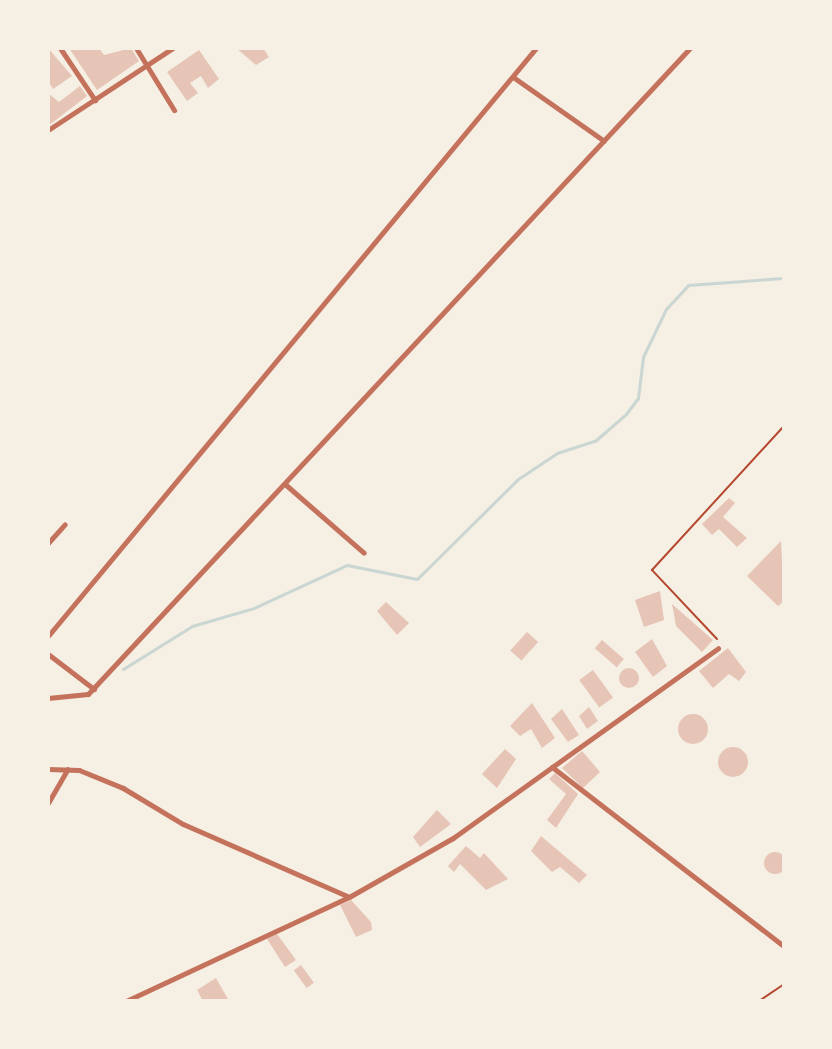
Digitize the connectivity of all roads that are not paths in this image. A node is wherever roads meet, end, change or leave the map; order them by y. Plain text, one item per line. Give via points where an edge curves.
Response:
1 (60, 48) edge
2 (136, 48) edge
3 (173, 48) edge
4 (536, 48) edge
5 (690, 48) edge
6 (147, 65) junction
7 (513, 77) junction
8 (95, 100) junction
9 (174, 110) dead end
10 (48, 130) edge
11 (604, 141) junction
12 (286, 485) junction
13 (65, 524) dead end
14 (48, 543) edge
15 (364, 553) dead end
16 (48, 636) edge
17 (718, 648) road end
18 (48, 654) edge
19 (94, 689) junction
20 (48, 698) edge
21 (552, 767) junction
22 (48, 769) edge
23 (68, 769) junction
24 (48, 803) edge
25 (349, 897) junction
26 (784, 946) edge
27 (126, 1001) edge

1 - 8 street
2 - 6 street
3 - 6 street
4 - 7 street
5 - 11 street
6 - 8 street
6 - 9 street
7 - 11 street
7 - 16 street
8 - 10 street
11 - 12 street
12 - 15 street
12 - 19 street
13 - 14 street
17 - 21 street
18 - 19 street
19 - 20 street
21 - 25 street via 453,838
21 - 26 street
22 - 23 street
23 - 24 street
23 - 25 street via 123,788 183,824
25 - 27 street

